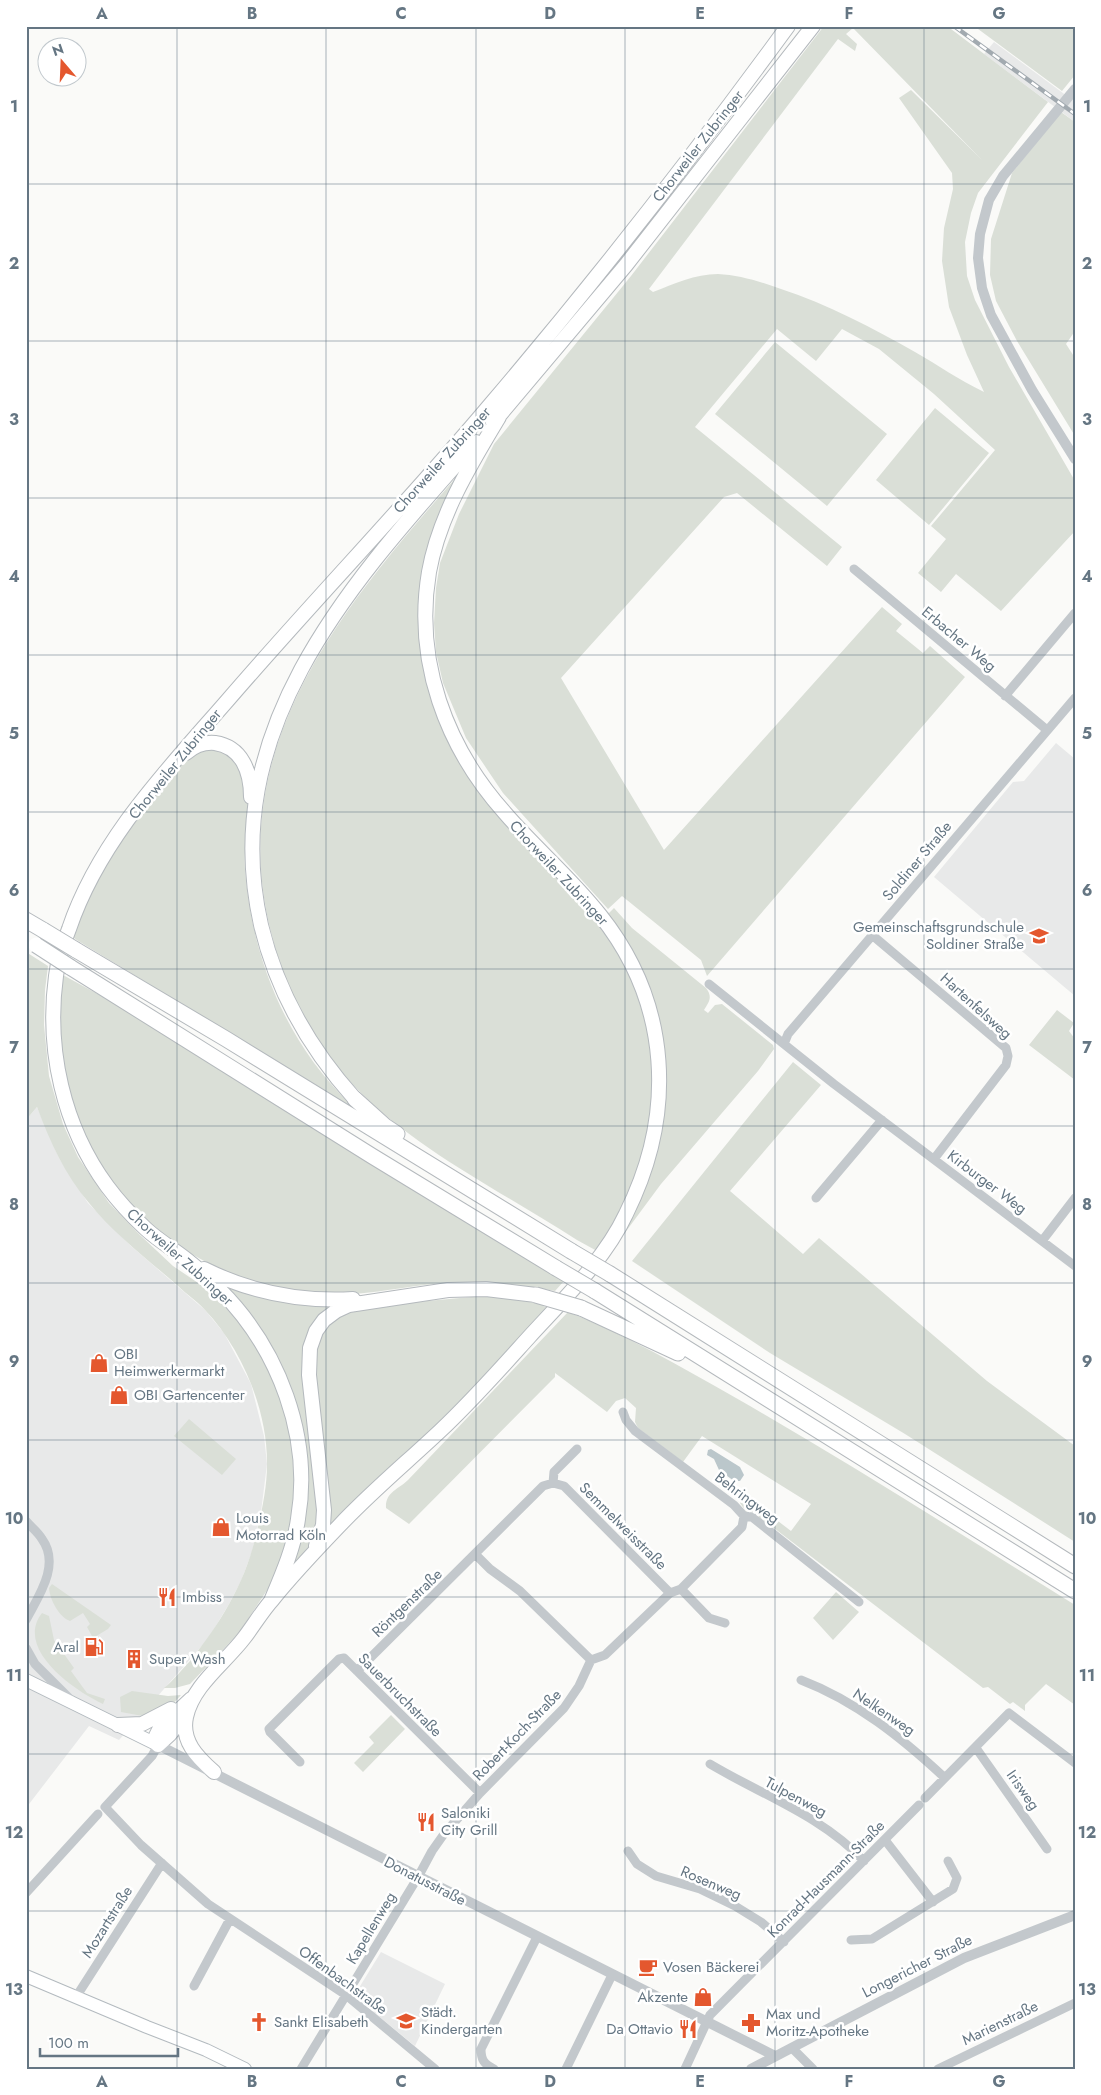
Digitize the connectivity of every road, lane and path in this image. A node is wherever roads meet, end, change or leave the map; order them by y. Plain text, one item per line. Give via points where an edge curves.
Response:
1 (788, 26) edge
2 (813, 26) edge
3 (1075, 89) edge
4 (499, 417) junction
5 (1075, 459) edge
6 (854, 569) dead end
7 (1075, 613) edge
8 (1005, 696) junction
9 (1075, 698) edge
10 (1047, 730) junction
11 (161, 777) junction
12 (254, 827) junction
13 (26, 920) edge
14 (872, 935) junction
15 (31, 942) edge
16 (708, 984) dead end
17 (784, 1044) junction
18 (355, 1099) joint
19 (882, 1120) junction
20 (934, 1160) junction
21 (470, 1188) junction
22 (816, 1198) dead end
23 (1075, 1198) edge
24 (1042, 1241) junction
25 (192, 1264) junction
26 (1075, 1266) edge
27 (406, 1295) junction
28 (536, 1295) joint
29 (758, 1392) junction
30 (623, 1412) dead end
31 (577, 1449) dead end
32 (552, 1484) junction
33 (744, 1516) junction
34 (26, 1521) edge
35 (313, 1554) junction
36 (476, 1555) junction
37 (1075, 1566) edge
38 (681, 1589) junction
39 (1075, 1591) edge
40 (670, 1593) junction
41 (271, 1601) junction
42 (860, 1602) dead end
43 (26, 1620) edge
44 (725, 1623) dead end
45 (26, 1648) edge
46 (591, 1660) junction
47 (357, 1671) junction
48 (26, 1680) edge
49 (801, 1680) dead end
50 (196, 1695) junction
51 (75, 1704) junction
52 (187, 1713) junction
53 (118, 1726) junction
54 (158, 1745) junction
55 (976, 1748) junction
56 (300, 1762) dead end
57 (1075, 1763) edge
58 (710, 1764) dead end
59 (214, 1772) junction
60 (945, 1778) junction
61 (480, 1793) junction
62 (102, 1810) junction
63 (885, 1840) junction
64 (1047, 1849) dead end
65 (628, 1851) dead end
66 (864, 1861) junction
67 (948, 1861) dead end
68 (162, 1863) junction
69 (418, 1878) junction
70 (26, 1893) edge
71 (933, 1902) junction
72 (1075, 1915) edge
73 (230, 1919) junction
74 (537, 1937) junction
75 (851, 1940) dead end
76 (784, 1942) junction
77 (612, 1975) junction
78 (26, 1976) edge
79 (194, 1986) dead end
80 (346, 1995) junction
81 (76, 1996) junction
82 (1075, 2003) edge
83 (707, 2022) junction
84 (792, 2048) junction
85 (775, 2056) junction
86 (245, 2069) edge
87 (301, 2069) edge
88 (435, 2069) edge
89 (494, 2069) edge
90 (566, 2069) edge
91 (685, 2069) edge
92 (751, 2069) edge
93 (813, 2069) edge
94 (938, 2069) edge

1 - 11 highway, Chorweiler Zubringer via 611,259 489,407 282,635
2 - 4 highway, Chorweiler Zubringer via 626,265
3 - 5 street via 1003,176 989,200 980,234 978,258 982,288 991,315
4 - 12 highway, Chorweiler Zubringer via 411,516 331,619 293,684 267,748 260,772
4 - 35 highway, Chorweiler Zubringer via 466,472 438,535 425,618 431,677 453,737 480,783 590,903 629,960 647,1002 657,1048 660,1091 654,1142 638,1191 621,1225 588,1270 480,1391 361,1503
6 - 8 street, Erbacher Weg
7 - 8 street
8 - 10 street, Erbacher Weg
9 - 10 street, Soldiner Straße
10 - 14 street, Soldiner Straße
11 - 12 highway via 189,750 200,745 217,744 231,748 248,772
11 - 25 highway, Chorweiler Zubringer via 112,843 81,898 56,974 53,1030 64,1096 77,1134 92,1163 140,1224
12 - 18 highway via 255,892 279,984 319,1055
13 - 21 highway, bridge
14 - 17 street, Soldiner Straße via 788,1034
14 - 20 street, Hartenfelsweg via 1006,1048 1006,1065
15 - 29 highway, bridge
16 - 17 street, Kirburger Weg
17 - 19 street, Kirburger Weg
18 - 21 highway via 385,1126 434,1158
19 - 20 street, Kirburger Weg
19 - 22 street
20 - 24 street, Kirburger Weg
21 - 37 highway, bridge
23 - 24 street
24 - 26 street, Kirburger Weg
25 - 27 highway via 239,1284 290,1297 335,1300
25 - 41 highway, Chorweiler Zubringer via 228,1298 258,1337 277,1373 296,1428 301,1470 298,1524
27 - 28 highway via 486,1289
27 - 35 highway via 342,1307 324,1320 313,1337 309,1375 324,1518
28 - 29 highway, bridge via 581,1308
29 - 39 highway
30 - 33 street, Behringweg via 635,1431 734,1505
31 - 32 street via 554,1472
32 - 36 street via 543,1486
32 - 40 street, Semmelweisstraße via 564,1486
33 - 38 street via 742,1527
33 - 42 street, Behringweg via 752,1518
34 - 43 street via 43,1539 50,1563 48,1575
35 - 41 highway, Chorweiler Zubringer
36 - 46 street via 520,1591
36 - 47 street, Röntgenstraße
38 - 40 street
38 - 44 street via 710,1618
40 - 46 street via 605,1655
41 - 50 highway, Chorweiler Zubringer
45 - 51 street, Donatusstraße via 35,1664
46 - 61 street, Robert-Koch-Straße via 580,1686 564,1708
47 - 56 street, Sauerbruchstraße via 345,1659 339,1659 269,1728
47 - 61 street, Sauerbruchstraße
48 - 51 main road, Donatusstraße
49 - 60 street, Nelkenweg via 845,1702 898,1735
50 - 52 highway, Chorweiler Zubringer
50 - 53 highway via 148,1722
50 - 54 highway via 160,1728 156,1736
51 - 53 main road, Donatusstraße
52 - 54 highway
52 - 59 highway via 185,1732 190,1746
53 - 54 main road, Donatusstraße
54 - 59 street, Donatusstraße
54 - 62 street via 152,1756
55 - 57 street, Konrad-Hausmann-Straße via 1009,1713
55 - 60 street, Konrad-Hausmann-Straße
55 - 64 street, Irisweg
58 - 66 street, Tulpenweg via 805,1815 846,1843
59 - 69 street, Donatusstraße
60 - 63 street, Konrad-Hausmann-Straße
61 - 69 street, Robert-Koch-Straße via 444,1834
62 - 68 street, Offenbachstraße
62 - 70 street
63 - 66 street, Konrad-Hausmann-Straße
63 - 71 street
65 - 76 street, Rosenweg via 637,1864 656,1876 700,1889 735,1906
66 - 76 street, Konrad-Hausmann-Straße
67 - 71 street via 957,1878 953,1889
68 - 73 street, Offenbachstraße
68 - 81 street, Mozartstraße
69 - 74 street, Donatusstraße
69 - 80 street, Kapellenweg
71 - 75 street via 872,1939
72 - 84 street, Longericher Straße via 964,1958
73 - 79 street
73 - 80 street, Offenbachstraße
74 - 77 street, Donatusstraße
74 - 89 street via 481,2048 481,2058
76 - 83 street, Konrad-Hausmann-Straße via 710,2015
77 - 83 street, Donatusstraße
77 - 90 street
78 - 81 main road
80 - 87 street, Kapellenweg
80 - 88 street, Offenbachstraße
81 - 86 main road
82 - 94 street, Marienstraße
83 - 85 street, Donatusstraße
83 - 91 street, Konrad-Hausmann-Straße
84 - 85 street, Longericher Straße
84 - 93 street
85 - 92 street, Longericher Straße

